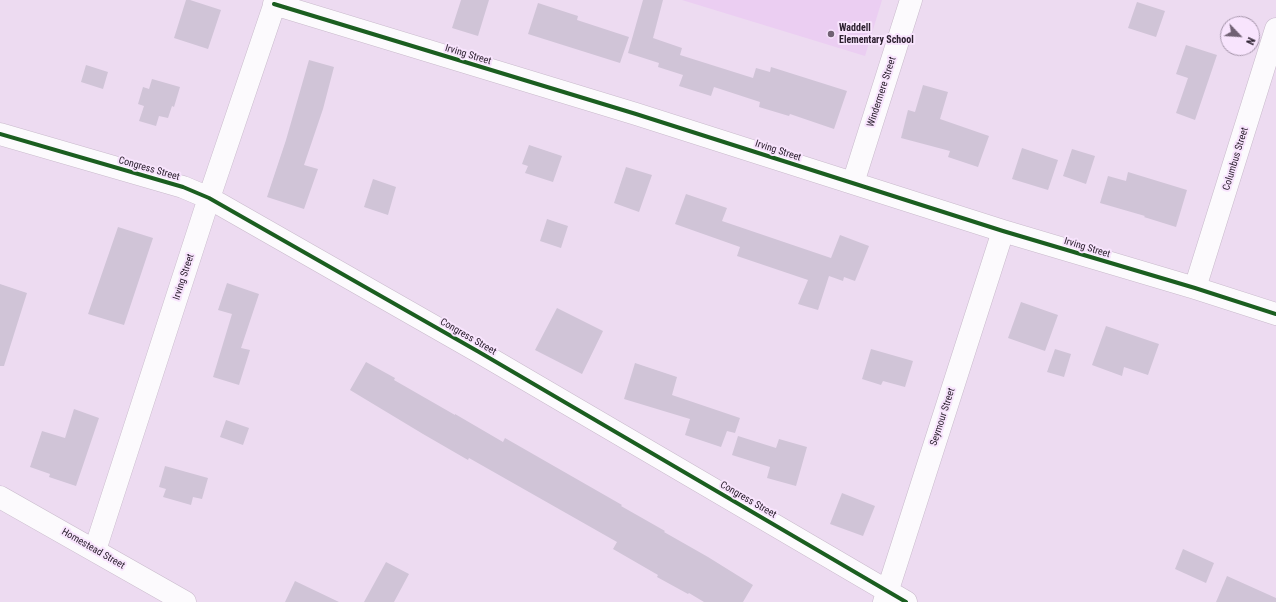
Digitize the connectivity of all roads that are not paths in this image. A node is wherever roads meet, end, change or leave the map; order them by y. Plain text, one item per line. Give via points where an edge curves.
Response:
1 (911, 0) edge
2 (275, 2) edge
3 (1276, 29) edge
4 (0, 134) edge
5 (853, 183) junction
6 (209, 198) junction
7 (1003, 231) junction
8 (1195, 288) junction
9 (1276, 314) edge
10 (0, 497) edge
11 (95, 550) junction
12 (886, 596) edge
13 (185, 602) edge
14 (906, 602) edge

1 - 5 street, Windermere Street
2 - 5 street, Irving Street
2 - 6 street, Irving Street
3 - 8 street, Columbus Street
4 - 6 street, Congress Street via 183,187
5 - 7 street, Irving Street
6 - 11 street, Irving Street
6 - 12 street, Congress Street via 479,352
7 - 8 street, Irving Street
7 - 12 street, Seymour Street
8 - 9 street, Irving Street
10 - 11 street, Homestead Street
11 - 13 street, Homestead Street
12 - 14 street, Congress Street

